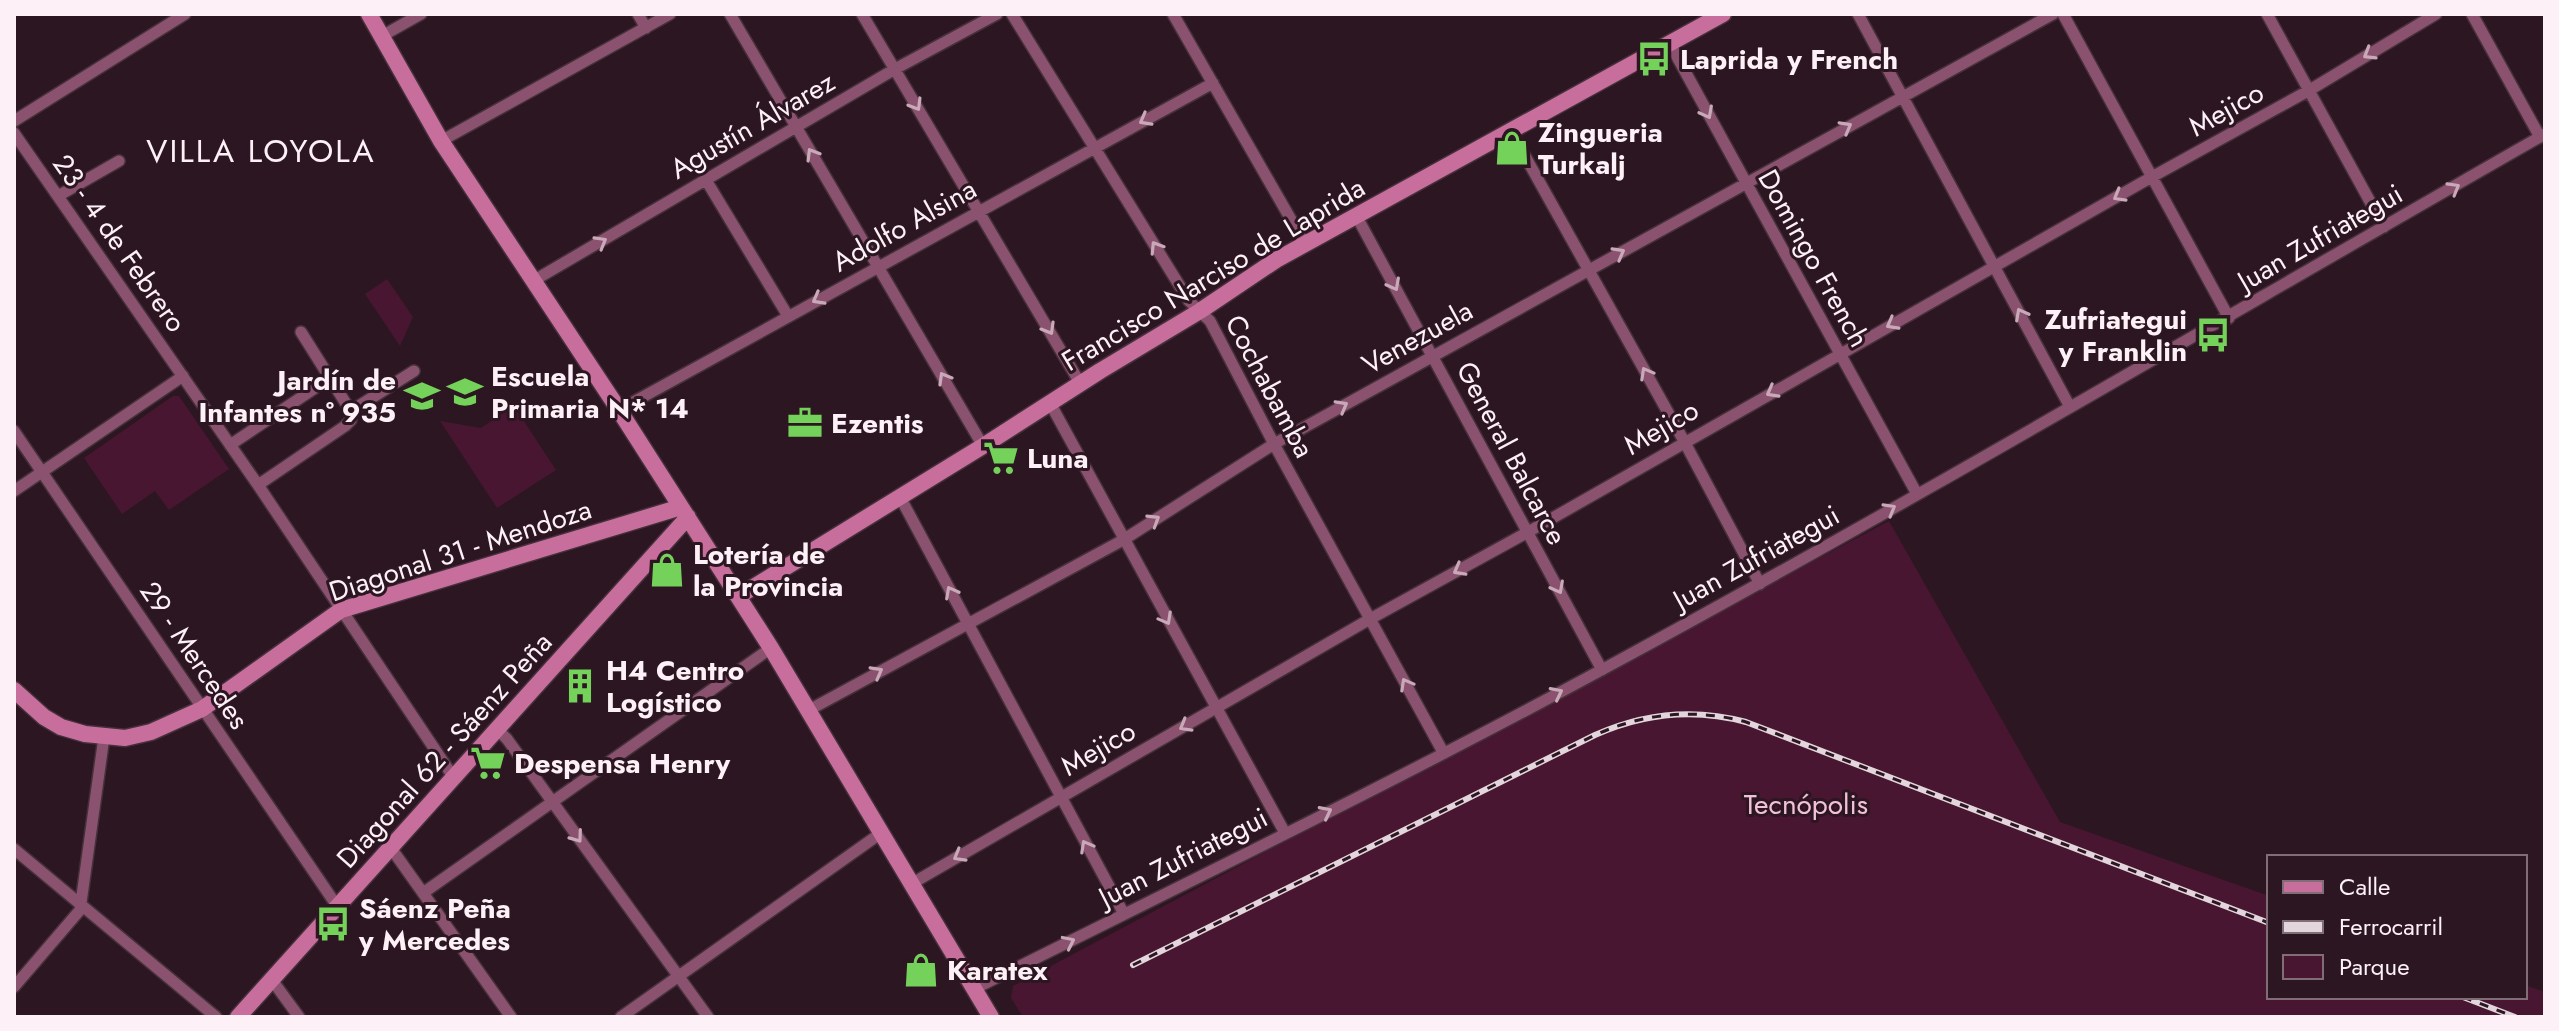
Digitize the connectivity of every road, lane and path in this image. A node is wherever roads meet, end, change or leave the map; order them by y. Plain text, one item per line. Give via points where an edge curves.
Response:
1 (185, 14) edge
2 (369, 14) edge
3 (421, 14) edge
4 (638, 14) edge
5 (670, 14) edge
6 (730, 14) edge
7 (862, 14) edge
8 (997, 14) edge
9 (1012, 14) edge
10 (1173, 14) edge
11 (1723, 14) edge
12 (1858, 14) edge
13 (2053, 14) edge
14 (2063, 14) edge
15 (2267, 14) edge
16 (2436, 14) edge
17 (2472, 14) edge
18 (646, 28) junction
19 (382, 36) junction
20 (1670, 44) junction
21 (895, 69) junction
22 (1213, 83) junction
23 (2308, 91) junction
24 (1901, 96) junction
25 (14, 121) edge
26 (796, 128) junction
27 (1511, 131) junction
28 (14, 133) edge
29 (2543, 136) edge
30 (441, 141) junction
31 (1095, 148) junction
32 (119, 161) dead end
33 (2150, 178) junction
34 (706, 180) junction
35 (1745, 184) junction
36 (58, 196) junction
37 (979, 211) junction
38 (1357, 217) junction
39 (2384, 227) junction
40 (1305, 244) junction
41 (878, 266) junction
42 (1996, 267) junction
43 (1588, 270) junction
44 (533, 281) junction
45 (1200, 311) junction
46 (788, 316) junction
47 (2229, 318) junction
48 (301, 332) dead end
49 (1840, 353) junction
50 (1433, 357) junction
51 (414, 371) dead end
52 (183, 376) junction
53 (330, 378) junction
54 (1080, 383) junction
55 (1050, 403) junction
56 (2070, 407) junction
57 (619, 410) junction
58 (351, 411) junction
59 (14, 431) edge
60 (1684, 441) junction
61 (1274, 444) junction
62 (230, 445) junction
63 (983, 446) junction
64 (41, 473) junction
65 (258, 485) junction
66 (14, 491) edge
67 (1917, 494) junction
68 (900, 497) junction
69 (684, 512) junction
70 (1528, 532) junction
71 (1123, 540) junction
72 (1760, 584) junction
73 (739, 596) junction
74 (341, 610) junction
75 (1370, 619) junction
76 (967, 622) junction
77 (771, 648) junction
78 (1602, 670) junction
79 (14, 690) edge
80 (1216, 708) junction
81 (202, 709) junction
82 (809, 710) junction
83 (497, 729) junction
84 (104, 737) junction
85 (1443, 752) junction
86 (454, 778) junction
87 (1060, 798) junction
88 (551, 802) junction
89 (881, 833) junction
90 (1285, 833) junction
91 (391, 848) junction
92 (14, 849) edge
93 (911, 884) junction
94 (423, 893) junction
95 (81, 906) junction
96 (337, 906) junction
97 (1124, 914) junction
98 (678, 976) junction
99 (272, 980) junction
100 (14, 987) edge
101 (974, 989) junction
102 (986, 1015) edge
103 (216, 1017) edge
104 (238, 1017) edge
105 (299, 1017) edge
106 (511, 1017) edge
107 (621, 1017) edge
108 (708, 1017) edge

1 - 25 street
2 - 19 main road
3 - 19 street
4 - 18 street
5 - 18 street
6 - 26 street
7 - 21 street
8 - 21 street, Agustín Álvarez
9 - 31 street, Cochabamba
10 - 22 street
11 - 20 main road, Francisco Narciso de Laprida
12 - 24 street
13 - 24 street, Venezuela
14 - 33 street
15 - 23 street
16 -> 23 street, Mejico
17 - 29 street
18 - 30 street
19 - 30 main road
20 - 27 main road, Francisco Narciso de Laprida
20 -> 35 street, Domingo French
21 - 26 street, Agustín Álvarez
21 -> 37 street
22 -> 31 street, Adolfo Alsina
22 - 40 street
23 - 33 street, Mejico
23 - 39 street
35 -> 24 street, Venezuela
24 - 42 street
26 - 34 street, Agustín Álvarez
41 -> 26 street
27 - 38 main road, Francisco Narciso de Laprida
27 - 43 street
28 - 36 street, 23 - 4 de Febrero
39 -> 29 street, Juan Zufriategui
30 - 44 main road
31 - 37 street, Adolfo Alsina
45 -> 31 street, Cochabamba
32 - 36 street
33 -> 42 street, Mejico
33 - 47 street
44 -> 34 street, Agustín Álvarez
34 - 46 street
43 -> 35 street, Venezuela
35 - 49 street, Domingo French
36 - 52 street, 23 - 4 de Febrero
37 - 41 street, Adolfo Alsina
37 -> 54 street
38 - 40 main road, Francisco Narciso de Laprida
38 -> 50 street, General Balcarce
39 - 47 street, Juan Zufriategui
40 - 45 main road, Francisco Narciso de Laprida
41 -> 46 street, Adolfo Alsina
63 -> 41 street
42 -> 49 street, Mejico
56 -> 42 street
43 - 50 street, Venezuela
60 -> 43 street
44 - 57 main road
45 - 54 main road, Francisco Narciso de Laprida
45 - 61 street, Cochabamba
46 - 57 street, Adolfo Alsina
47 - 56 street, Juan Zufriategui
48 - 53 street
49 -> 60 street, Mejico
49 - 67 street, Domingo French
61 -> 50 street, Venezuela
50 - 70 street, General Balcarce
51 - 58 street
52 - 62 street, 23 - 4 de Febrero
52 - 64 street
53 - 58 street
53 - 62 street
54 - 55 main road, Francisco Narciso de Laprida
55 - 63 main road, Francisco Narciso de Laprida
55 - 71 street
56 - 67 street, Juan Zufriategui
57 - 69 main road
58 - 65 street via 345,426
59 - 64 street, 29 - Mercedes
60 - 70 street, Mejico
60 - 72 street
71 -> 61 street, Venezuela
61 - 75 street, Cochabamba
62 - 65 street, 23 - 4 de Febrero
63 - 68 main road, Francisco Narciso de Laprida
64 - 66 street
64 - 81 street, 29 - Mercedes
65 - 74 street, 23 - 4 de Febrero
72 -> 67 street, Juan Zufriategui
68 - 73 main road, Francisco Narciso de Laprida
76 -> 68 street
69 - 73 main road
69 - 74 main road, Diagonal 31 - Mendoza
69 - 83 main road, Diagonal 62 - Sáenz Peña
70 -> 75 street, Mejico
70 -> 78 street, General Balcarce
71 - 76 street, Venezuela
71 -> 80 street
72 - 78 street, Juan Zufriategui
73 - 77 main road
74 - 81 main road, Diagonal 31 - Mendoza
74 - 86 street, 23 - 4 de Febrero
75 - 80 street, Mejico
85 -> 75 street, Cochabamba
82 -> 76 street, Venezuela
76 - 87 street
77 - 82 main road
77 - 88 street
85 -> 78 street, Juan Zufriategui
79 - 84 main road, Diagonal 31 - Mendoza via 61,727
80 -> 87 street, Mejico
80 - 90 street
81 - 84 main road, Diagonal 31 - Mendoza via 151,732
81 - 96 street, 29 - Mercedes
82 - 89 main road
83 - 86 main road, Diagonal 62 - Sáenz Peña
83 - 88 street
84 - 95 street
90 -> 85 street, Juan Zufriategui
86 - 91 main road, Diagonal 62 - Sáenz Peña
87 -> 93 street, Mejico
97 -> 87 street
88 - 94 street
88 -> 98 street
89 - 93 main road
89 - 98 street
90 - 97 street, Juan Zufriategui
91 - 94 street
91 - 96 main road, Diagonal 62 - Sáenz Peña
92 - 95 street
93 - 101 main road
94 - 106 street
95 - 100 street
95 - 103 street
96 - 99 main road, Diagonal 62 - Sáenz Peña
101 -> 97 street, Juan Zufriategui
98 - 107 street
98 - 108 street
99 - 104 main road, Diagonal 62 - Sáenz Peña
99 - 105 street
101 - 102 main road

